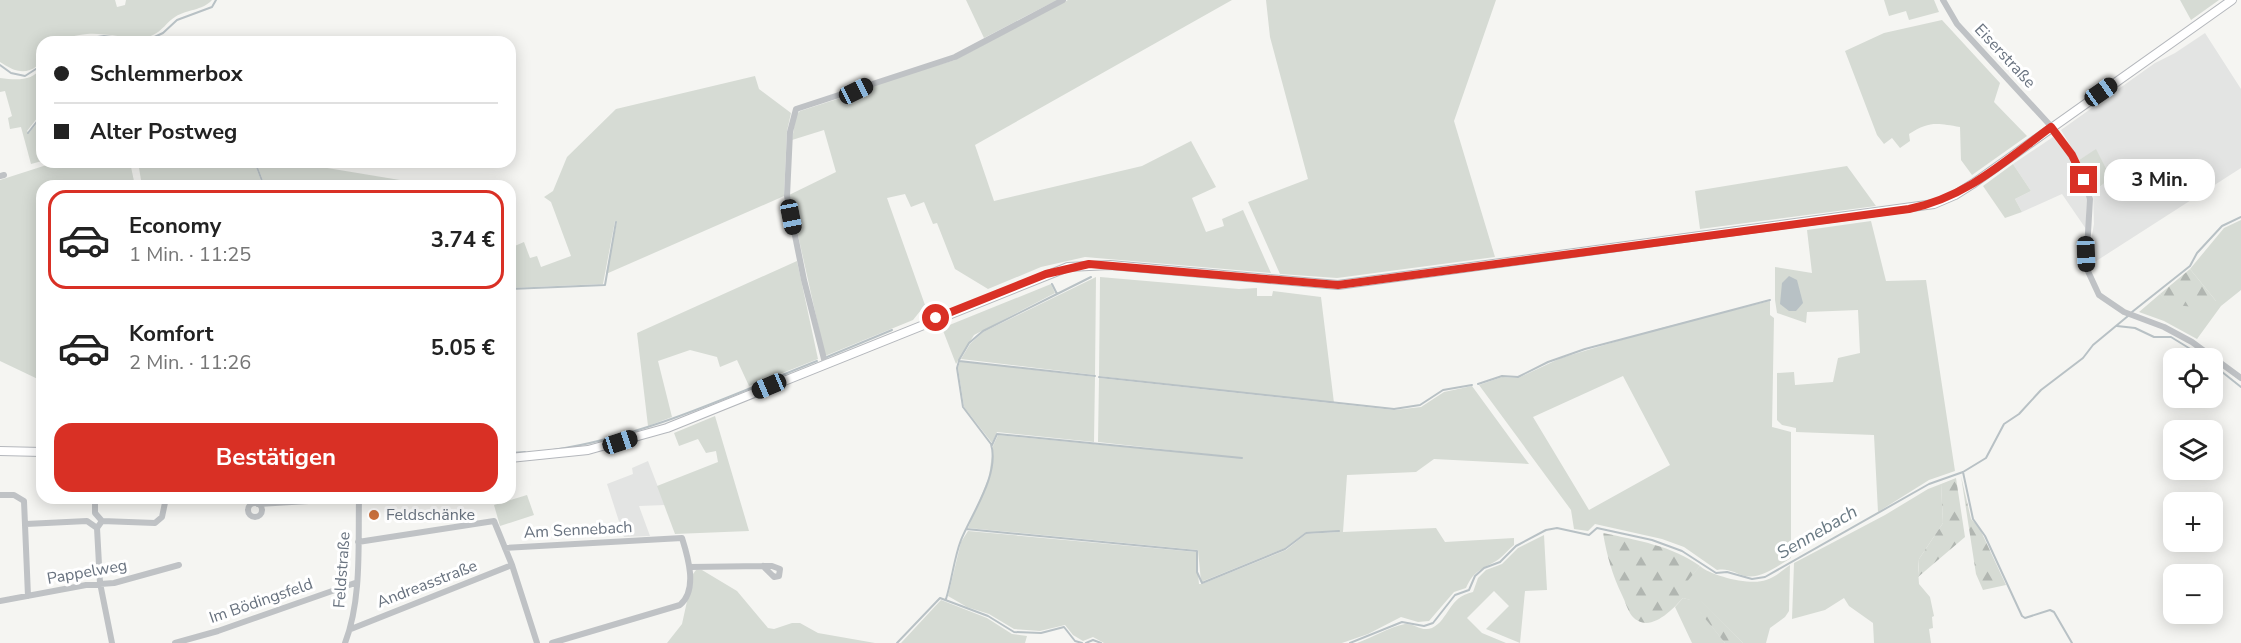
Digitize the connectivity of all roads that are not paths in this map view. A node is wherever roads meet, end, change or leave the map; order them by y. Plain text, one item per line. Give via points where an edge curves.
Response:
1 (1063, 0) edge
2 (1942, 0) edge
3 (2232, 0) edge
4 (2051, 127) junction
5 (825, 363) junction
6 (2241, 378) edge
7 (0, 451) edge
8 (36, 452) edge
9 (516, 458) edge
10 (0, 495) edge
11 (96, 504) edge
12 (165, 504) edge
13 (359, 504) edge
14 (26, 524) junction
15 (99, 524) junction
16 (358, 542) junction
17 (505, 548) junction
18 (179, 565) dead end
19 (513, 565) junction
20 (763, 566) dead end
21 (690, 567) junction
22 (100, 583) junction
23 (355, 583) junction
24 (28, 596) junction
25 (0, 602) edge
26 (351, 629) junction
27 (112, 643) edge
28 (175, 643) edge
29 (345, 643) edge
30 (537, 643) edge
31 (552, 643) edge

1 - 5 street via 954,57 796,109 790,132 787,196
2 - 4 street, Eiserstraße via 1959,26
3 - 4 main road
4 - 5 main road via 1955,195 1909,209 1338,285 1110,265 1068,267
4 - 6 street, Eiserstraße via 2072,155 2090,199 2086,254 2090,277 2105,302 2193,342
5 - 9 main road via 667,428 620,442
7 - 8 main road
10 - 14 street via 21,497
11 - 15 street
12 - 15 street via 162,517 154,522
13 - 16 street, Feldstraße
14 - 15 street
14 - 24 street
15 - 22 street
16 - 17 street, Am Sennebach via 489,520 497,524
16 - 23 street, Feldstraße
17 - 19 street
17 - 21 street, Am Sennebach via 682,538
18 - 22 street, Pappelweg via 114,583
19 - 26 street, Andreasstraße
19 - 30 street
20 - 21 street
21 - 31 street, Am Sennebach via 687,594 680,605
22 - 24 street, Pappelweg
22 - 27 street
23 - 26 street, Feldstraße
23 - 28 street, Im Bödingsfeld
24 - 25 street, Pappelweg
26 - 29 street, Feldstraße

